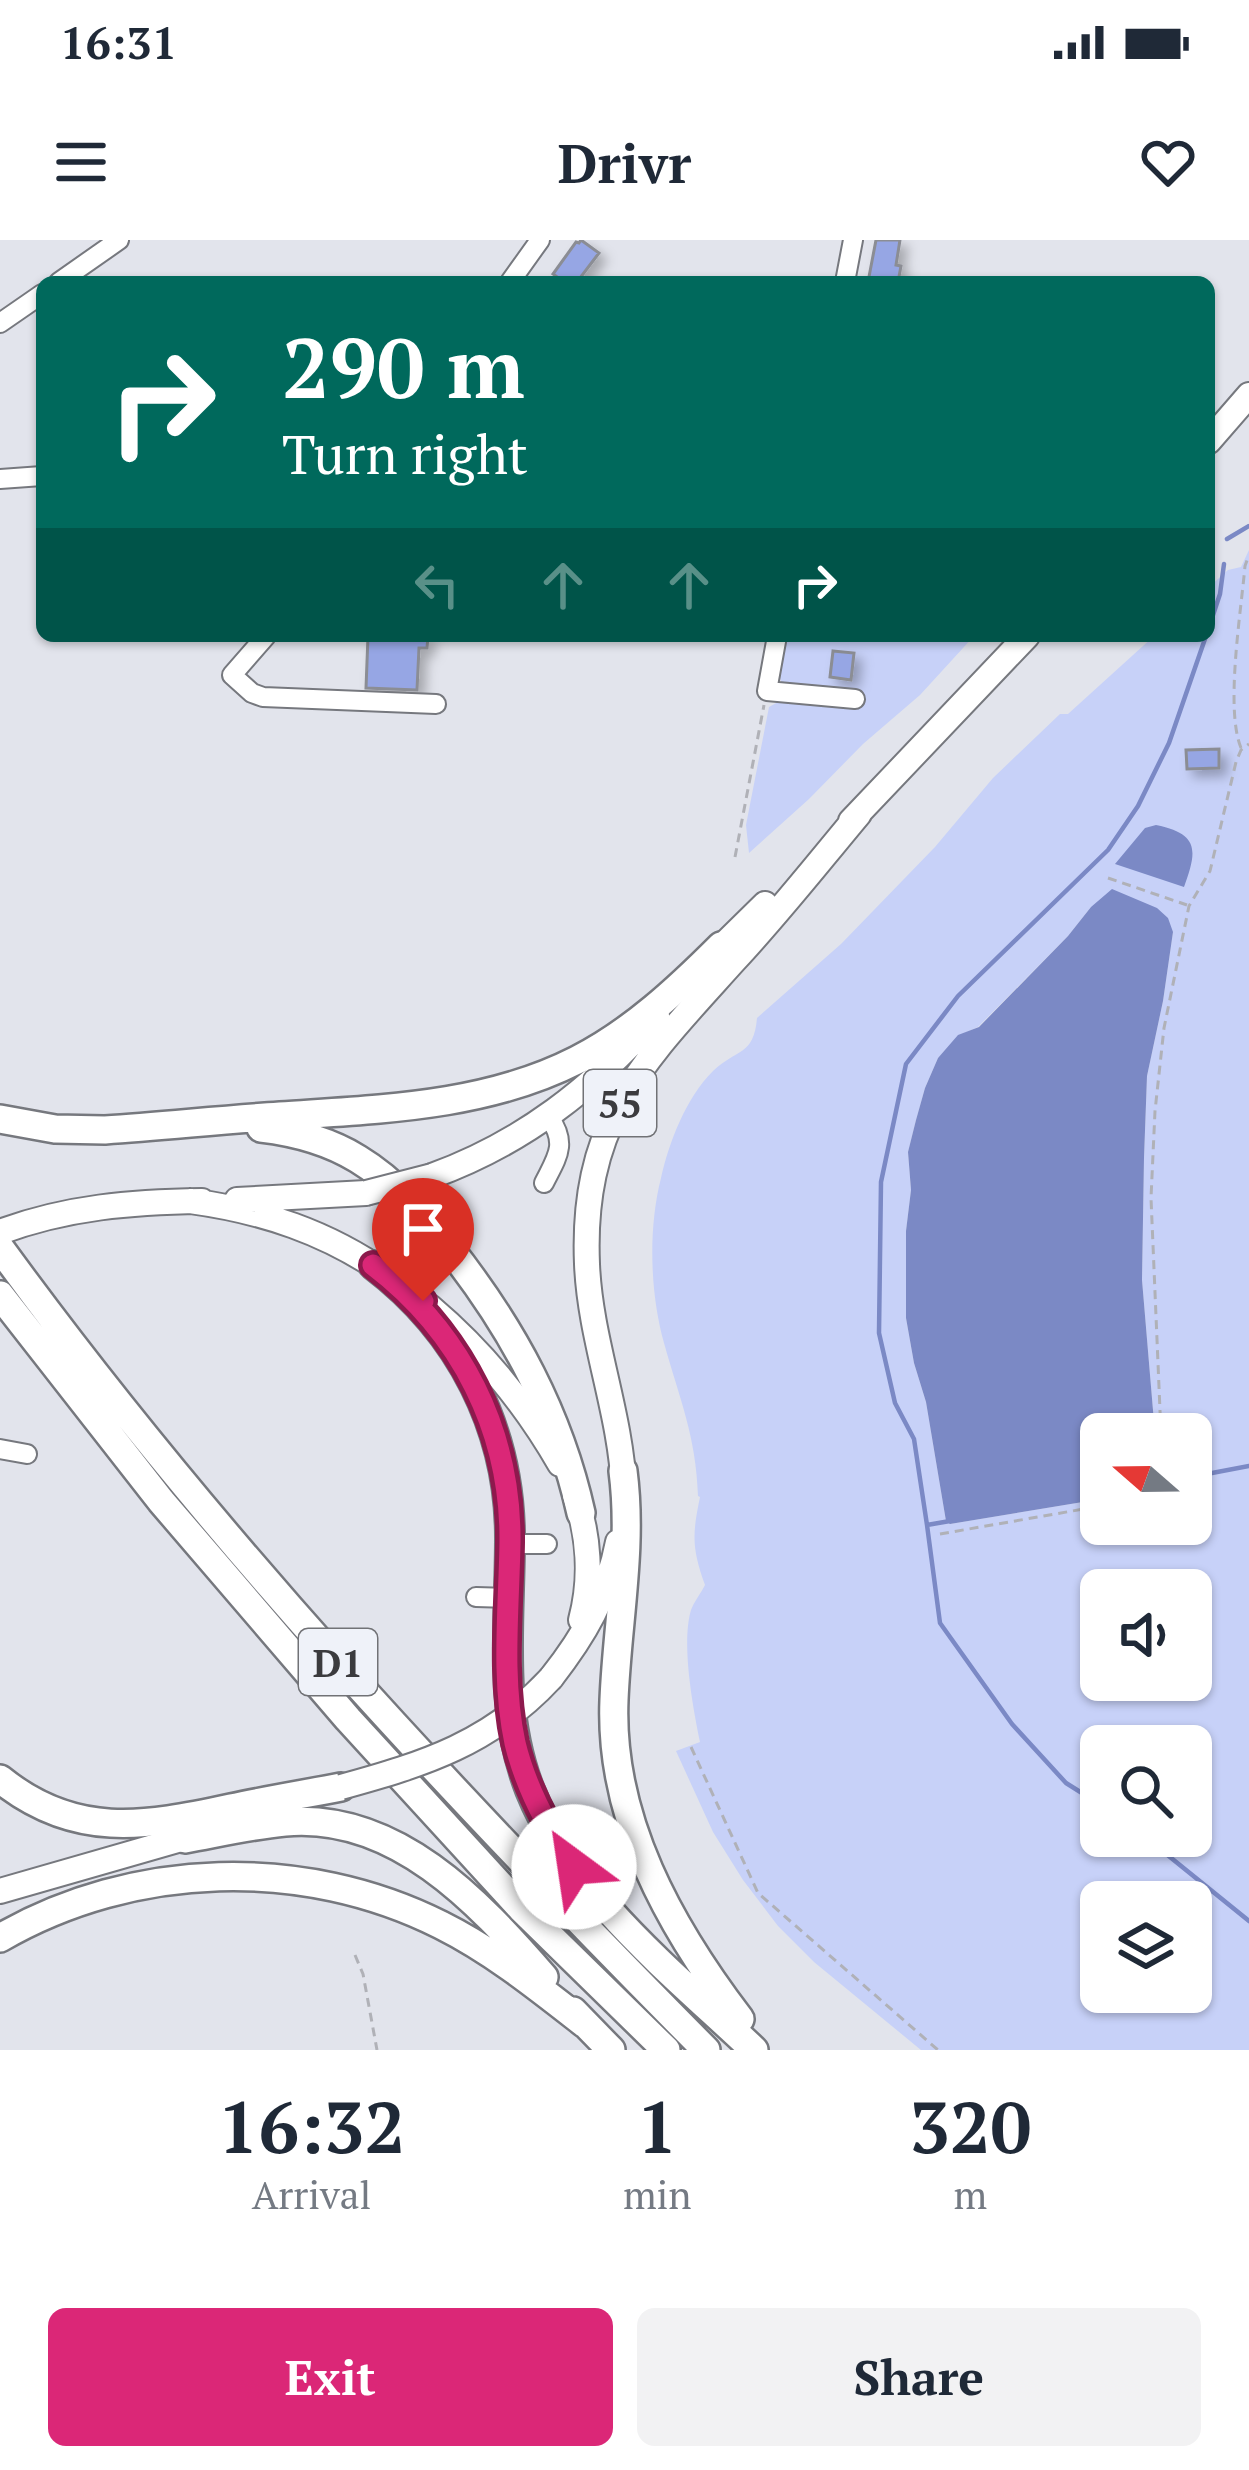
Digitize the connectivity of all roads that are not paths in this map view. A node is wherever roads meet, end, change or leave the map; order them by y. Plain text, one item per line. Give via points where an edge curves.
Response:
1 (118, 240) edge
2 (541, 240) edge
3 (853, 240) edge
4 (67, 276) edge
5 (514, 276) edge
6 (846, 276) edge
7 (36, 298) edge
8 (0, 323) edge
9 (1249, 395) edge
10 (1249, 407) edge
11 (1215, 434) edge
12 (1215, 436) edge
13 (36, 476) edge
14 (0, 479) edge
15 (261, 642) edge
16 (776, 642) edge
17 (1021, 642) edge
18 (855, 699) dead end
19 (436, 704) dead end
20 (859, 814) junction
21 (722, 946) junction
22 (549, 1117) junction
23 (0, 1119) edge
24 (167, 1126) junction
25 (544, 1184) dead end
26 (190, 1201) junction
27 (0, 1232) edge
28 (0, 1248) edge
29 (373, 1265) junction
30 (0, 1295) edge
31 (0, 1449) edge
32 (27, 1454) dead end
33 (623, 1471) junction
34 (581, 1513) junction
35 (510, 1544) junction
36 (548, 1544) dead end
37 (476, 1597) dead end
38 (508, 1598) junction
39 (551, 1678) junction
40 (0, 1779) edge
41 (341, 1787) junction
42 (185, 1839) junction
43 (0, 1891) edge
44 (0, 1938) edge
45 (584, 2024) junction
46 (611, 2050) edge
47 (666, 2050) edge
48 (706, 2050) edge
49 (754, 2050) edge
50 (765, 2050) edge

1 - 4 street
2 - 5 street
3 - 6 street
7 - 8 street
9 - 11 main road
10 - 12 main road
13 - 14 street
15 - 19 street via 232,675 256,695
16 - 18 street via 766,691
17 - 20 main road, 55
20 - 21 main road, 55
20 - 33 main road, 55 via 643,1064 599,1154 587,1270
21 - 22 main road, 55 via 616,1060
21 - 24 highway via 622,1033 534,1078 406,1107
22 - 25 street via 561,1142
22 - 26 main road, 55, bridge via 489,1153 366,1193
23 - 24 highway via 56,1129
24 - 34 highway via 287,1132 335,1147 394,1185 460,1262 526,1361
26 - 27 main road, 55 via 114,1203
26 - 29 main road, 55 via 288,1222
28 - 48 highway, D1 via 185,1485 356,1683
29 - 34 main road, 55 via 494,1370 550,1447
29 - 35 highway via 442,1330 486,1407 502,1459
30 - 47 highway, D1 via 161,1501 348,1719 521,1908
31 - 32 street
33 - 39 main road, 55 via 609,1581
33 - 50 highway via 627,1556 614,1702 621,1787 674,1923
34 - 39 main road, 55 via 585,1604
35 - 36 street
35 - 38 highway
37 - 38 street
38 - 49 highway via 515,1742 548,1826 608,1909
39 - 41 main road, 55, bridge via 463,1746
40 - 41 highway via 65,1816 127,1825
41 - 42 main road, 55
42 - 43 main road, 55
42 - 45 highway via 287,1821 393,1842 465,1895
44 - 45 highway via 59,1909 146,1884 207,1876 298,1880 440,1924
45 - 46 highway

